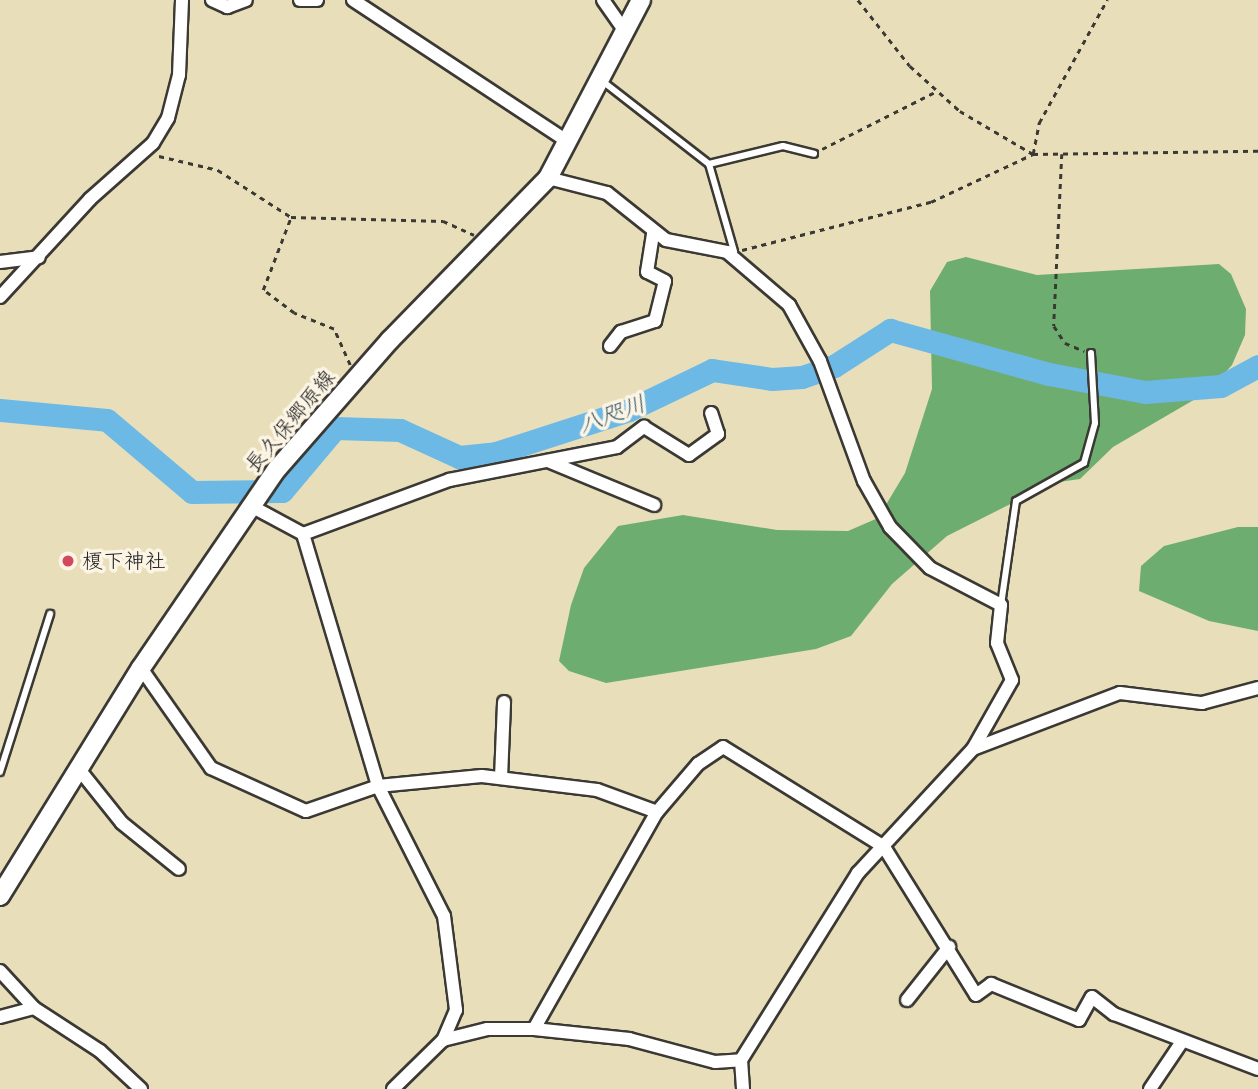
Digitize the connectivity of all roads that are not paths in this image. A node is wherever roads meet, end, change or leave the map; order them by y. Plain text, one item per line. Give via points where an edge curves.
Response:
1 (182, 0) edge
2 (212, 0) edge
3 (246, 0) edge
4 (300, 0) edge
5 (317, 0) edge
6 (353, 0) edge
7 (603, 0) edge
8 (641, 0) edge
9 (625, 31) junction
10 (601, 80) junction
11 (568, 142) junction
12 (814, 154) road end
13 (709, 164) junction
14 (548, 178) junction
15 (653, 233) junction
16 (734, 251) road end
17 (39, 257) junction
18 (0, 262) edge
19 (0, 297) edge
20 (610, 346) dead end
21 (1091, 353) road end
22 (711, 413) dead end
23 (547, 461) junction
24 (654, 505) dead end
25 (251, 506) junction
26 (303, 534) junction
27 (1001, 605) junction
28 (50, 614) dead end
29 (141, 668) junction
30 (1258, 688) edge
31 (505, 702) dead end
32 (973, 749) junction
33 (78, 768) junction
34 (0, 772) edge
35 (501, 778) junction
36 (378, 786) junction
37 (657, 812) junction
38 (884, 847) junction
39 (179, 869) dead end
40 (0, 895) edge
41 (948, 947) junction
42 (0, 971) edge
43 (907, 1000) dead end
44 (34, 1008) junction
45 (0, 1017) edge
46 (534, 1029) junction
47 (443, 1040) junction
48 (1181, 1043) junction
49 (741, 1060) junction
50 (1258, 1069) edge
51 (141, 1089) edge
52 (393, 1089) edge
53 (743, 1089) edge
54 (1150, 1089) edge

1 - 17 street via 179,75 168,118 142,152
2 - 3 street via 226,6
4 - 5 street
6 - 11 street
7 - 9 street
8 - 9 main road, 長久保郷原線
9 - 10 main road, 長久保郷原線
10 - 11 main road, 長久保郷原線
10 - 13 lane
11 - 14 main road, 長久保郷原線
12 - 13 lane via 783,146
13 - 16 lane
14 - 15 street via 607,193
14 - 25 main road, 長久保郷原線 via 356,377
15 - 20 street via 647,272 665,281 655,321 621,332
15 - 27 street via 727,252 789,305 820,361 864,481 890,527 930,568
17 - 18 street
17 - 19 street
21 - 27 lane via 1095,423 1084,463 1016,501
22 - 23 street via 718,434 689,455 643,427 617,447
23 - 24 street
23 - 26 street via 449,480
25 - 26 street
25 - 29 main road, 長久保郷原線
26 - 36 street
27 - 32 street via 997,643 1012,680
28 - 34 lane
29 - 33 main road, 長久保郷原線
29 - 36 street via 211,768 285,805 323,809
30 - 32 street via 1202,703 1119,693
31 - 35 street
32 - 38 street
33 - 39 street via 122,824
33 - 40 main road, 長久保郷原線
35 - 36 street
35 - 37 street via 597,790
36 - 47 street via 444,916 457,1010
37 - 38 street via 698,764 723,747
37 - 46 street
38 - 41 street
38 - 49 street via 851,883
41 - 43 street
41 - 48 street via 976,995 991,984 1079,1020 1092,997
42 - 44 street
44 - 45 street
44 - 51 street via 100,1051
46 - 47 street via 487,1029
46 - 49 street via 629,1039 715,1062
47 - 52 street
48 - 50 street
48 - 54 street
49 - 53 street

